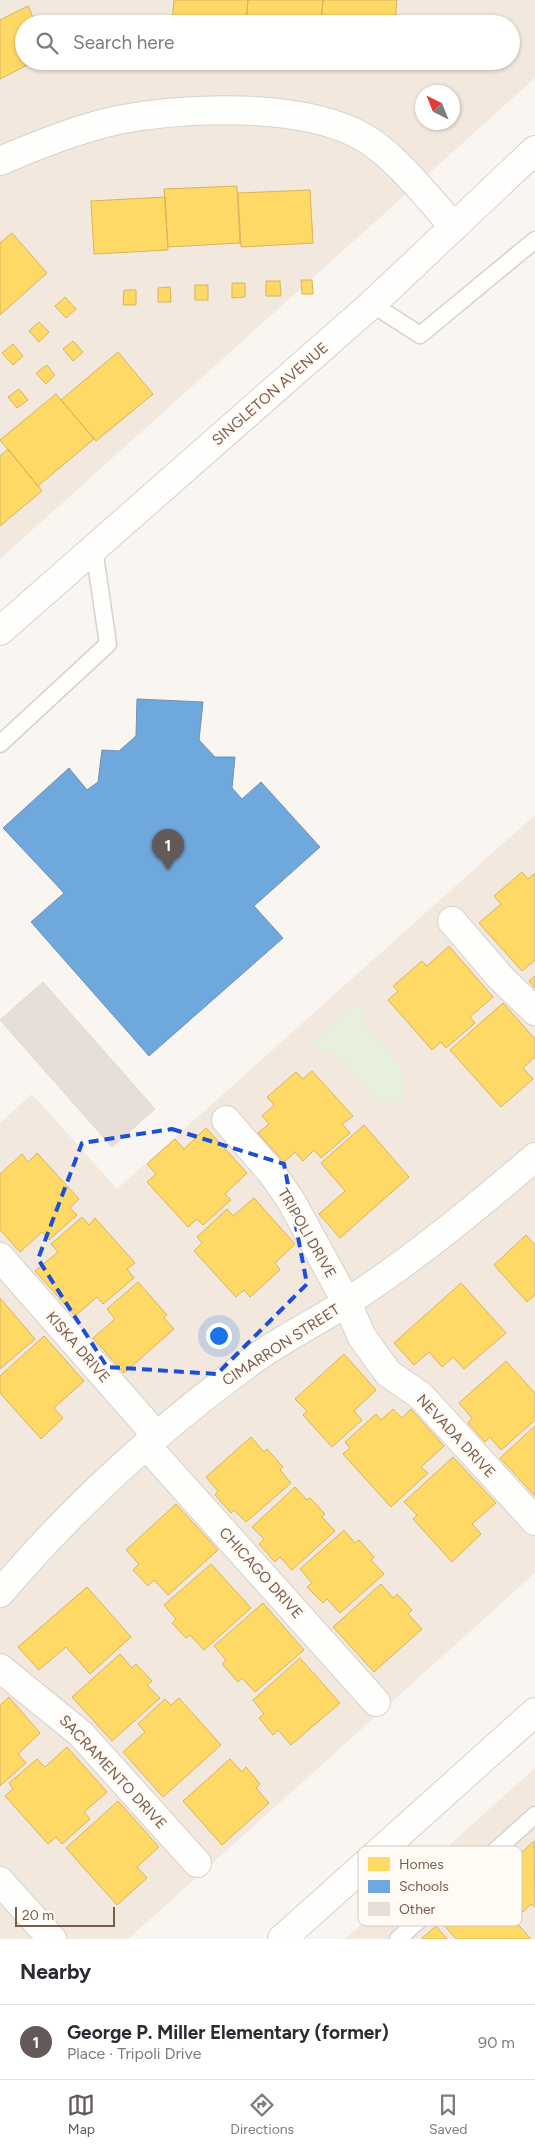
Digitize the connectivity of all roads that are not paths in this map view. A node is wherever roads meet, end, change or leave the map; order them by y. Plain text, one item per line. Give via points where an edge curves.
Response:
1 (535, 150) edge
2 (0, 161) edge
3 (454, 227) junction
4 (535, 240) edge
5 (372, 304) junction
6 (94, 549) junction
7 (0, 631) edge
8 (0, 744) edge
9 (452, 921) dead end
10 (535, 1011) edge
11 (226, 1120) dead end
12 (533, 1163) edge
13 (0, 1257) edge
14 (347, 1302) junction
15 (151, 1440) junction
16 (535, 1521) edge
17 (0, 1593) edge
18 (0, 1668) edge
19 (376, 1702) dead end
20 (535, 1712) edge
21 (535, 1815) edge
22 (386, 1846) edge
23 (501, 1846) edge
24 (196, 1863) dead end
25 (358, 1871) edge
26 (0, 1881) edge
27 (412, 1926) edge
28 (52, 1939) edge
29 (282, 1939) edge
30 (398, 1939) edge

1 - 3 street, SINGLETON AVENUE
2 - 3 street via 35,146 118,120 169,113 267,112 320,120 363,136 388,156
3 - 5 street, SINGLETON AVENUE
4 - 5 lane via 420,335
5 - 6 street, SINGLETON AVENUE
6 - 7 street, SINGLETON AVENUE
6 - 8 lane via 108,644
9 - 10 street via 501,978
11 - 14 street, TRIPOLI DRIVE via 290,1199
12 - 14 street, CIMARRON STREET via 458,1223
13 - 15 street, KISKA DRIVE
14 - 15 street, CIMARRON STREET via 255,1359
14 - 16 street, NEVADA DRIVE via 362,1337 388,1373 421,1396
15 - 17 street, CIMARRON STREET via 80,1506
15 - 19 street, CHICAGO DRIVE
18 - 24 street, SACRAMENTO DRIVE via 81,1734
20 - 22 street
21 - 23 lane
25 - 29 street
26 - 28 street
27 - 30 lane

